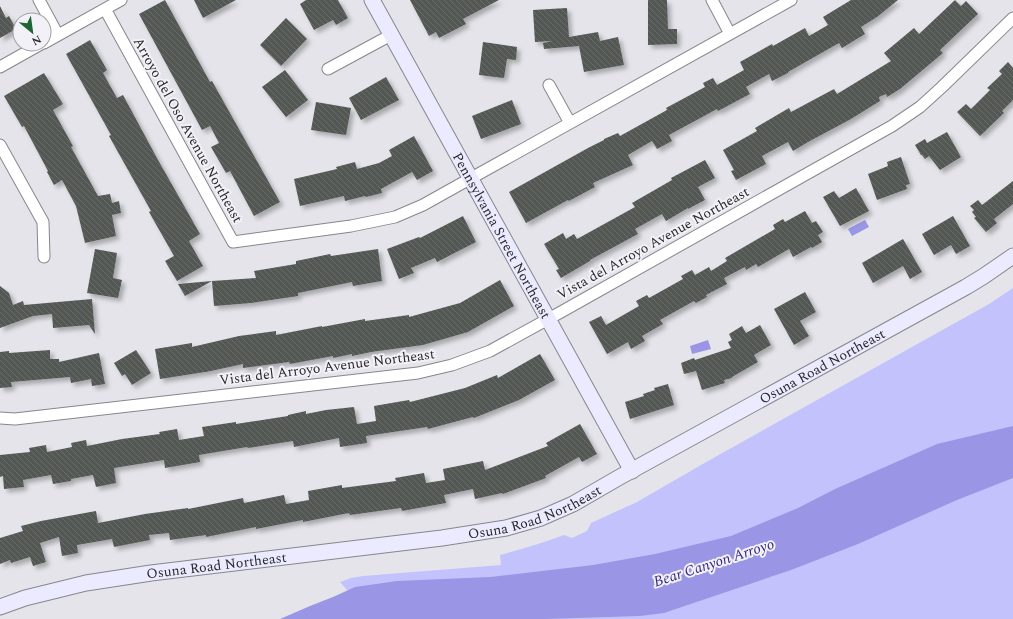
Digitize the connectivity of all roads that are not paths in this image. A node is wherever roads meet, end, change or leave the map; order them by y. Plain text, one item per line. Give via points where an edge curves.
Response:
1 (39, 0) edge
2 (121, 0) edge
3 (372, 0) edge
4 (712, 0) edge
5 (791, 0) edge
6 (105, 9) junction
7 (1013, 18) edge
8 (391, 34) junction
9 (730, 34) junction
10 (58, 35) junction
11 (52, 38) edge
12 (27, 52) edge
13 (0, 67) edge
14 (328, 69) dead end
15 (549, 85) dead end
16 (570, 123) junction
17 (0, 145) edge
18 (470, 179) junction
19 (1013, 256) edge
20 (44, 257) dead end
21 (548, 319) junction
22 (0, 418) edge
23 (632, 471) junction
24 (0, 607) edge

1 - 10 street
2 - 6 street
3 - 8 street, Pennsylvania Street Northeast
4 - 9 street
5 - 9 street, Arroyo del Oso Avenue Northeast
6 - 10 street
6 - 18 street, Arroyo del Oso Avenue Northeast via 233,242 351,226 395,217
7 - 21 street, Vista del Arroyo Avenue Northeast via 920,107 892,126
8 - 14 street
8 - 18 street, Pennsylvania Street Northeast
9 - 16 street, Arroyo del Oso Avenue Northeast
10 - 11 street
12 - 13 street
15 - 16 street
16 - 18 street, Arroyo del Oso Avenue Northeast
17 - 20 street via 43,222
18 - 21 street, Pennsylvania Street Northeast
19 - 23 street, Osuna Road Northeast via 966,287
21 - 22 street, Vista del Arroyo Avenue Northeast via 490,351 452,365 418,373 15,419
21 - 23 street, Pennsylvania Street Northeast
23 - 24 street, Osuna Road Northeast via 573,504 541,518 506,528 86,583

